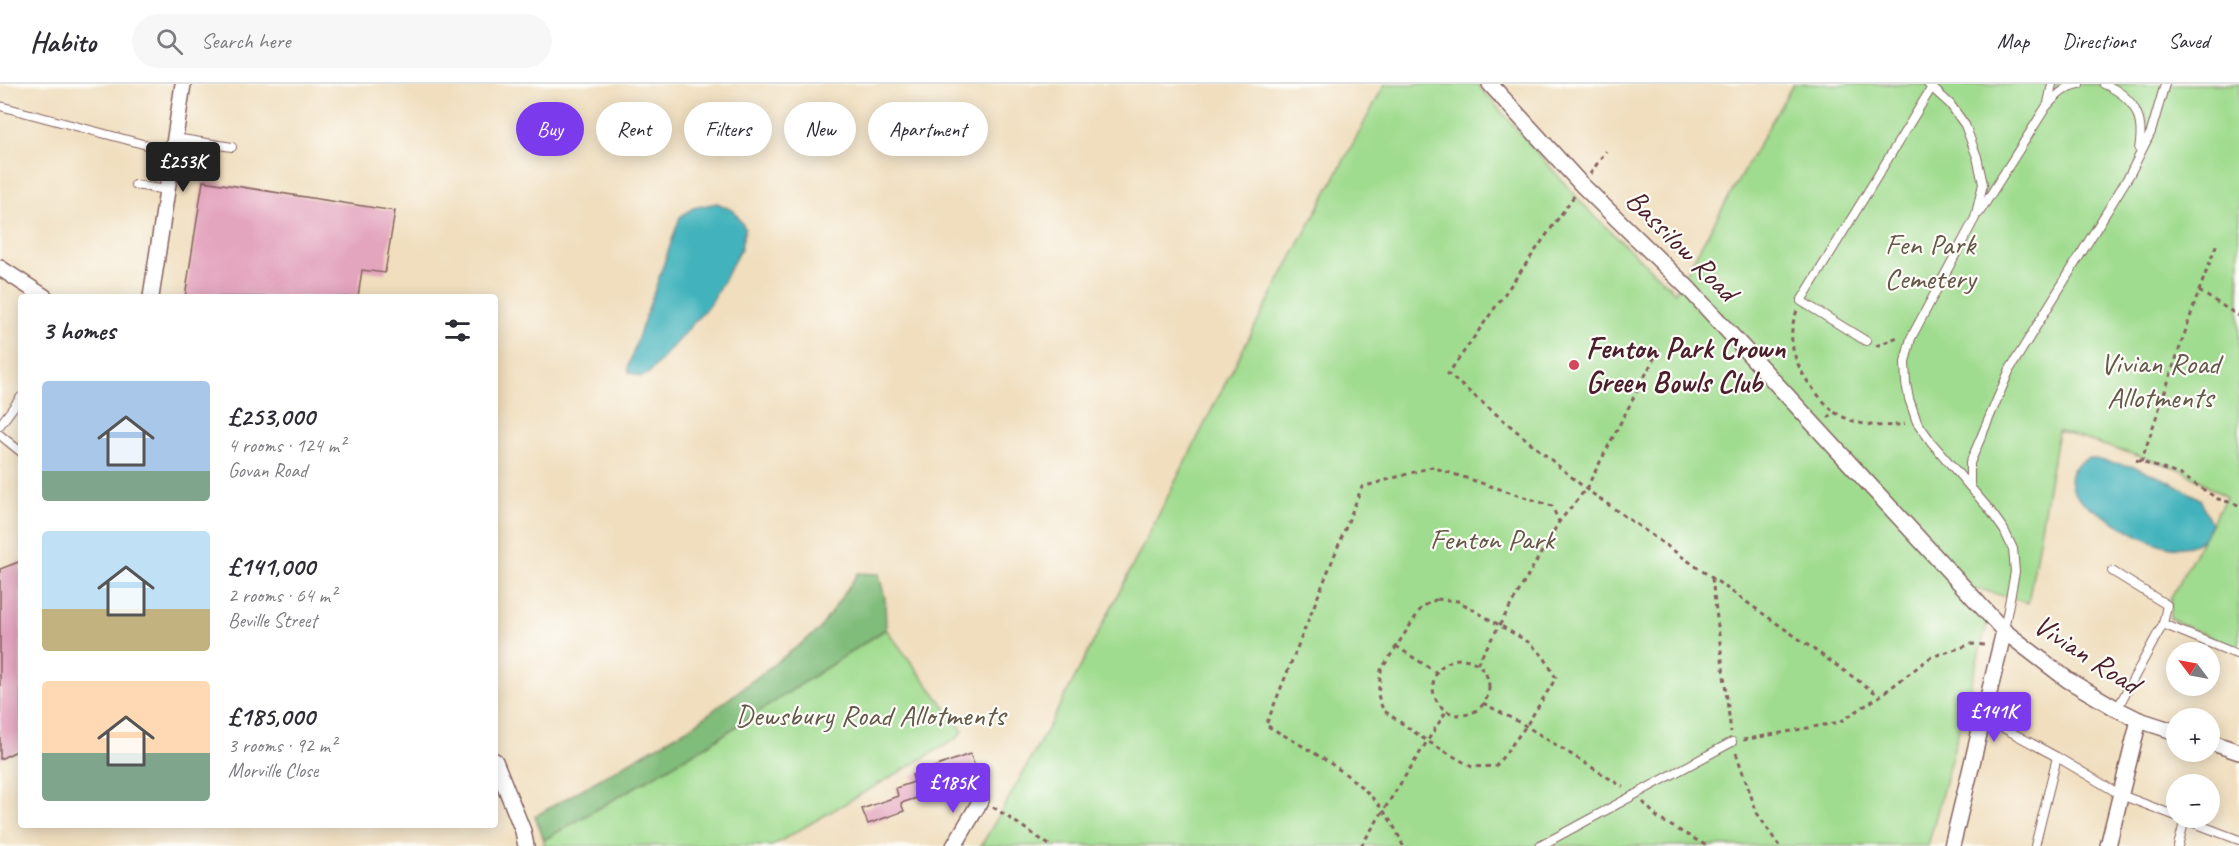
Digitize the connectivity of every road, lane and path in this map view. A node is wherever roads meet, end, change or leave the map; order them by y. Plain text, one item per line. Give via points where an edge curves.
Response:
1 (183, 84) edge
2 (1490, 84) edge
3 (2052, 84) edge
4 (2079, 84) edge
5 (2104, 84) edge
6 (2165, 84) edge
7 (1930, 86) edge
8 (0, 106) edge
9 (2046, 107) junction
10 (174, 145) junction
11 (232, 147) dead end
12 (1606, 151) dead end
13 (2136, 162) junction
14 (1582, 184) junction
15 (135, 185) dead end
16 (167, 190) junction
17 (1976, 218) junction
18 (2217, 243) dead end
19 (0, 268) edge
20 (2199, 291) junction
21 (40, 294) edge
22 (151, 294) edge
23 (1801, 301) junction
24 (2239, 316) edge
25 (1911, 338) junction
26 (1866, 341) joint
27 (1660, 347) dead end
28 (18, 401) edge
29 (1834, 412) junction
30 (1917, 422) junction
31 (0, 426) edge
32 (1819, 429) junction
33 (0, 435) edge
34 (18, 450) edge
35 (2136, 460) dead end
36 (2141, 462) junction
37 (1970, 487) junction
38 (1586, 489) junction
39 (2239, 505) edge
40 (1559, 522) junction
41 (2112, 571) dead end
42 (1712, 578) junction
43 (2163, 624) junction
44 (1501, 625) junction
45 (2002, 638) junction
46 (1396, 646) junction
47 (2239, 656) edge
48 (1477, 664) junction
49 (1437, 673) junction
50 (1880, 696) junction
51 (1484, 703) junction
52 (2117, 709) junction
53 (1447, 710) junction
54 (1983, 717) junction
55 (2139, 720) junction
56 (1526, 726) junction
57 (2166, 729) edge
58 (1427, 741) junction
59 (1732, 742) junction
60 (2220, 745) edge
61 (2239, 752) edge
62 (2057, 757) junction
63 (498, 768) edge
64 (1635, 794) junction
65 (2121, 795) junction
66 (981, 800) joint
67 (1384, 811) junction
68 (2166, 812) edge
69 (2180, 828) edge
70 (2207, 828) edge
71 (2239, 840) edge
72 (526, 846) edge
73 (954, 846) edge
74 (1051, 846) edge
75 (1361, 846) edge
76 (1403, 846) edge
77 (1540, 846) edge
78 (1707, 846) edge
79 (1779, 846) edge
80 (1952, 846) edge
81 (2034, 846) edge
82 (2108, 846) edge
83 (2178, 846) edge

1 - 10 street
2 - 14 street, Bassilow Road
3 - 9 lane
4 - 9 lane via 2057,95
5 - 13 lane via 2118,90 2138,115 2142,131
6 - 13 lane via 2151,132
7 - 17 lane via 1965,125 1977,157 1983,184
7 - 23 lane
8 - 10 lane
9 - 17 lane
10 - 11 lane
10 - 16 street
12 - 14 path
13 - 37 lane via 2010,369 1970,463
14 - 32 street, Bassilow Road via 1690,290
14 - 38 path via 1448,374
15 - 16 lane
16 - 22 street
17 - 25 lane
18 - 20 path
19 - 21 street
20 - 24 path
20 - 36 path
23 - 26 lane
23 - 29 path via 1791,334 1794,357 1814,390
25 - 26 path via 1899,336 1875,346
25 - 30 lane via 1905,362 1906,383
27 - 38 path
28 - 31 lane
29 - 30 path via 1862,425 1886,427
29 - 32 path
30 - 37 lane
32 - 45 street, Bassilow Road
33 - 34 lane
35 - 36 path
36 - 39 path via 2181,476 2218,499
37 - 45 lane via 2004,530 2013,549 2015,572
38 - 40 path
38 - 42 path
40 - 44 path
40 - 67 path via 1552,506 1432,467 1362,487 1266,724 1344,773
41 - 43 lane via 2167,605
42 - 50 path
42 - 59 path
43 - 47 lane
43 - 52 lane
44 - 46 path via 1458,601 1437,599 1422,607
44 - 48 path
44 - 56 path via 1530,643 1556,678
45 - 50 path via 1931,657
45 - 52 street, Vivian Road
45 - 54 street
46 - 49 path
46 - 58 path via 1381,670 1378,695 1383,710
48 - 49 path via 1456,660
48 - 51 path via 1488,677 1489,691
49 - 53 path via 1434,693 1437,702
50 - 59 path via 1840,722
51 - 53 path via 1472,713 1462,715
51 - 56 path
52 - 55 street, Vivian Road
53 - 58 path
54 - 62 lane
54 - 80 street
55 - 57 street, Vivian Road
55 - 65 street
56 - 58 path via 1496,766 1472,767
56 - 64 path
58 - 67 path
59 - 64 lane
59 - 79 path via 1757,813
60 - 61 street
62 - 65 lane
62 - 81 lane
63 - 72 street
64 - 77 lane
64 - 78 path via 1659,819
65 - 68 lane
65 - 82 street
66 - 73 street
66 - 74 path
67 - 75 path
67 - 76 path
69 - 83 lane
70 - 71 lane

